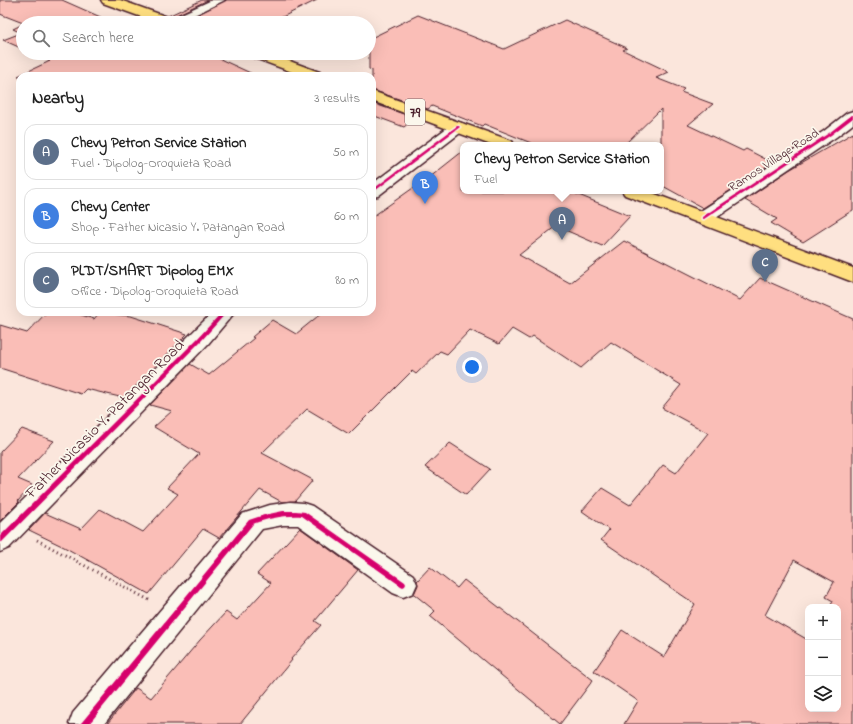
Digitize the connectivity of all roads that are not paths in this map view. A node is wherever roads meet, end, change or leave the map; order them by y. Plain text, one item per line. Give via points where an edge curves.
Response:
1 (108, 0) edge
2 (212, 1) edge
3 (151, 16) edge
4 (183, 16) edge
5 (273, 60) edge
6 (306, 72) edge
7 (376, 97) edge
8 (853, 116) edge
9 (458, 127) junction
10 (498, 142) edge
11 (376, 189) edge
12 (639, 194) edge
13 (703, 218) junction
14 (853, 275) edge
15 (221, 316) edge
16 (6, 534) edge
17 (403, 584) dead end
18 (84, 724) edge

1 - 3 main road
2 - 4 lane
5 - 6 main road
7 - 9 main road, 79
8 - 13 street, Ramos Village Road
9 - 10 main road, 79
9 - 11 street
12 - 13 main road
13 - 14 main road
15 - 16 street, Father Nicasio Y. Patangan Road
17 - 18 street via 303,514 288,512 251,522

